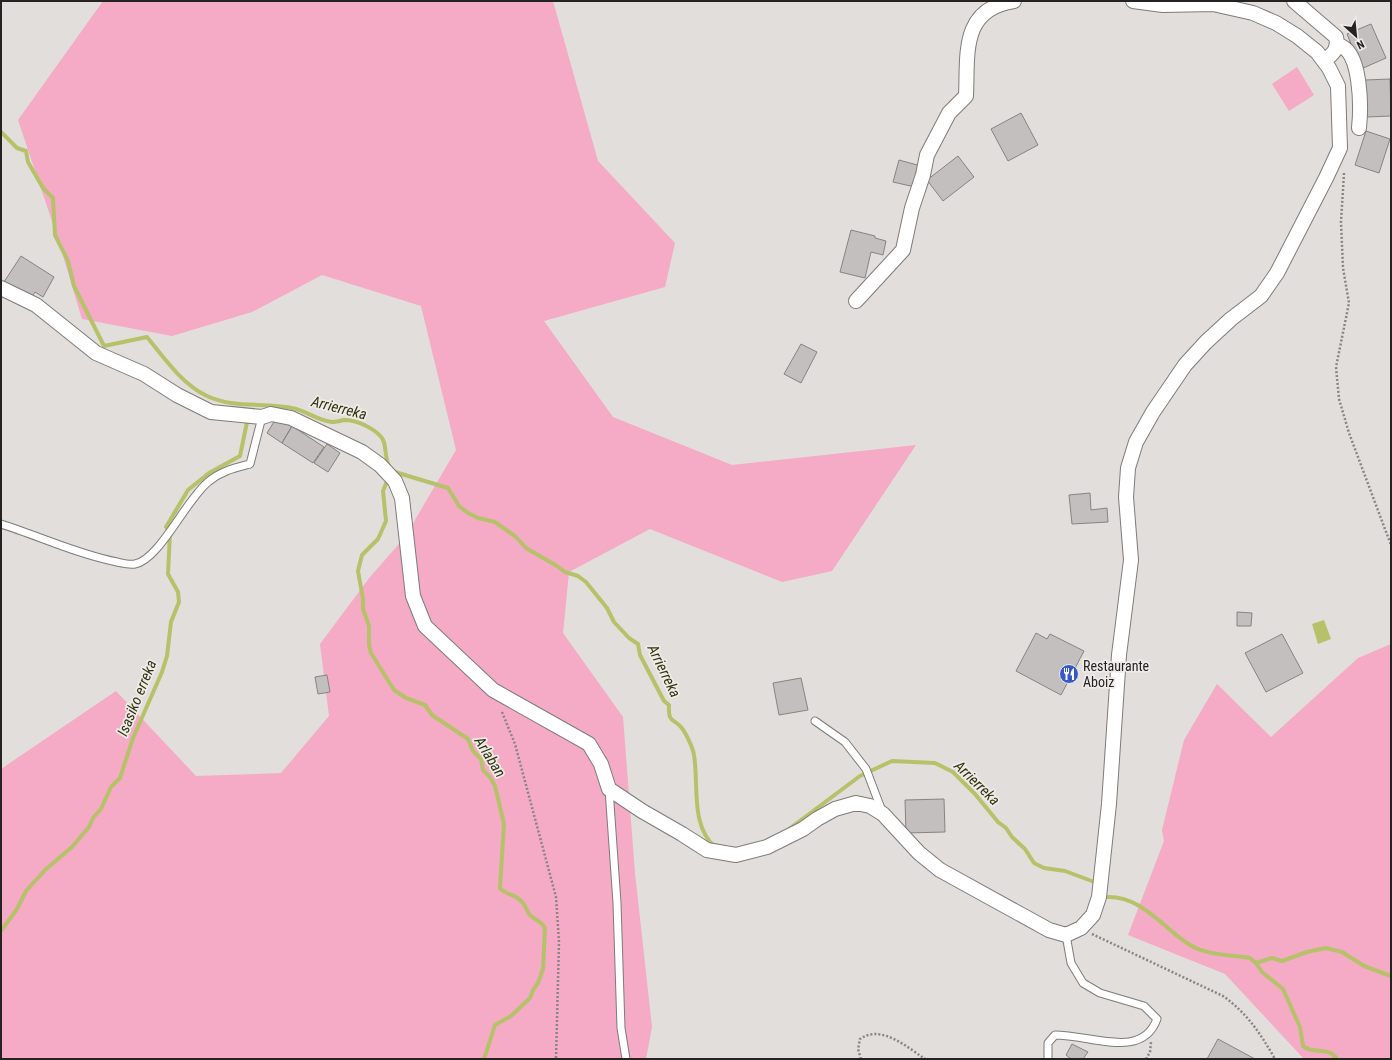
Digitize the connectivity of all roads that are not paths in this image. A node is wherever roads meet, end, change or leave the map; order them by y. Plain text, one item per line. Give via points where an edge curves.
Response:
1 (1014, 1) edge
2 (1133, 1) edge
3 (1294, 1) edge
4 (1191, 3) edge
5 (1338, 44) junction
6 (1324, 61) junction
7 (1359, 128) dead end
8 (1, 288) edge
9 (856, 301) dead end
10 (262, 417) junction
11 (1, 524) edge
12 (815, 721) dead end
13 (609, 789) junction
14 (883, 814) junction
15 (1066, 935) junction
16 (626, 1059) edge
17 (1048, 1059) edge

1 - 9 street via 989,9 975,22 969,40 966,96 949,113 927,155 903,250
2 - 4 street via 1163,5
3 - 5 street via 1336,37
4 - 6 street via 1212,4 1253,13 1276,23 1297,36
5 - 6 street
5 - 7 street via 1350,52 1358,76
6 - 15 street via 1338,86 1340,119 1340,148 1326,178 1277,273 1261,296 1206,342 1185,365 1152,412 1136,442 1128,468 1126,497 1131,560 1119,655 1111,781 1099,897 1093,915 1082,928
8 - 10 street via 36,305 96,353 144,374 211,412
10 - 11 lane via 250,464 225,471 208,482 182,512 161,545 148,559 134,565 95,558
10 - 13 street via 271,414 311,426 362,452 395,481 402,498 413,596 425,626 493,690 589,744 601,764
12 - 14 lane via 845,742 866,769
13 - 14 street via 707,850 736,855 767,847 836,809 856,803 870,806
13 - 16 lane via 621,1028
14 - 15 street via 919,853 940,870 1049,930
15 - 17 lane via 1071,963 1083,983 1100,993 1144,1006 1157,1019 1153,1032 1141,1044 1121,1048 1069,1035 1055,1035 1048,1043

